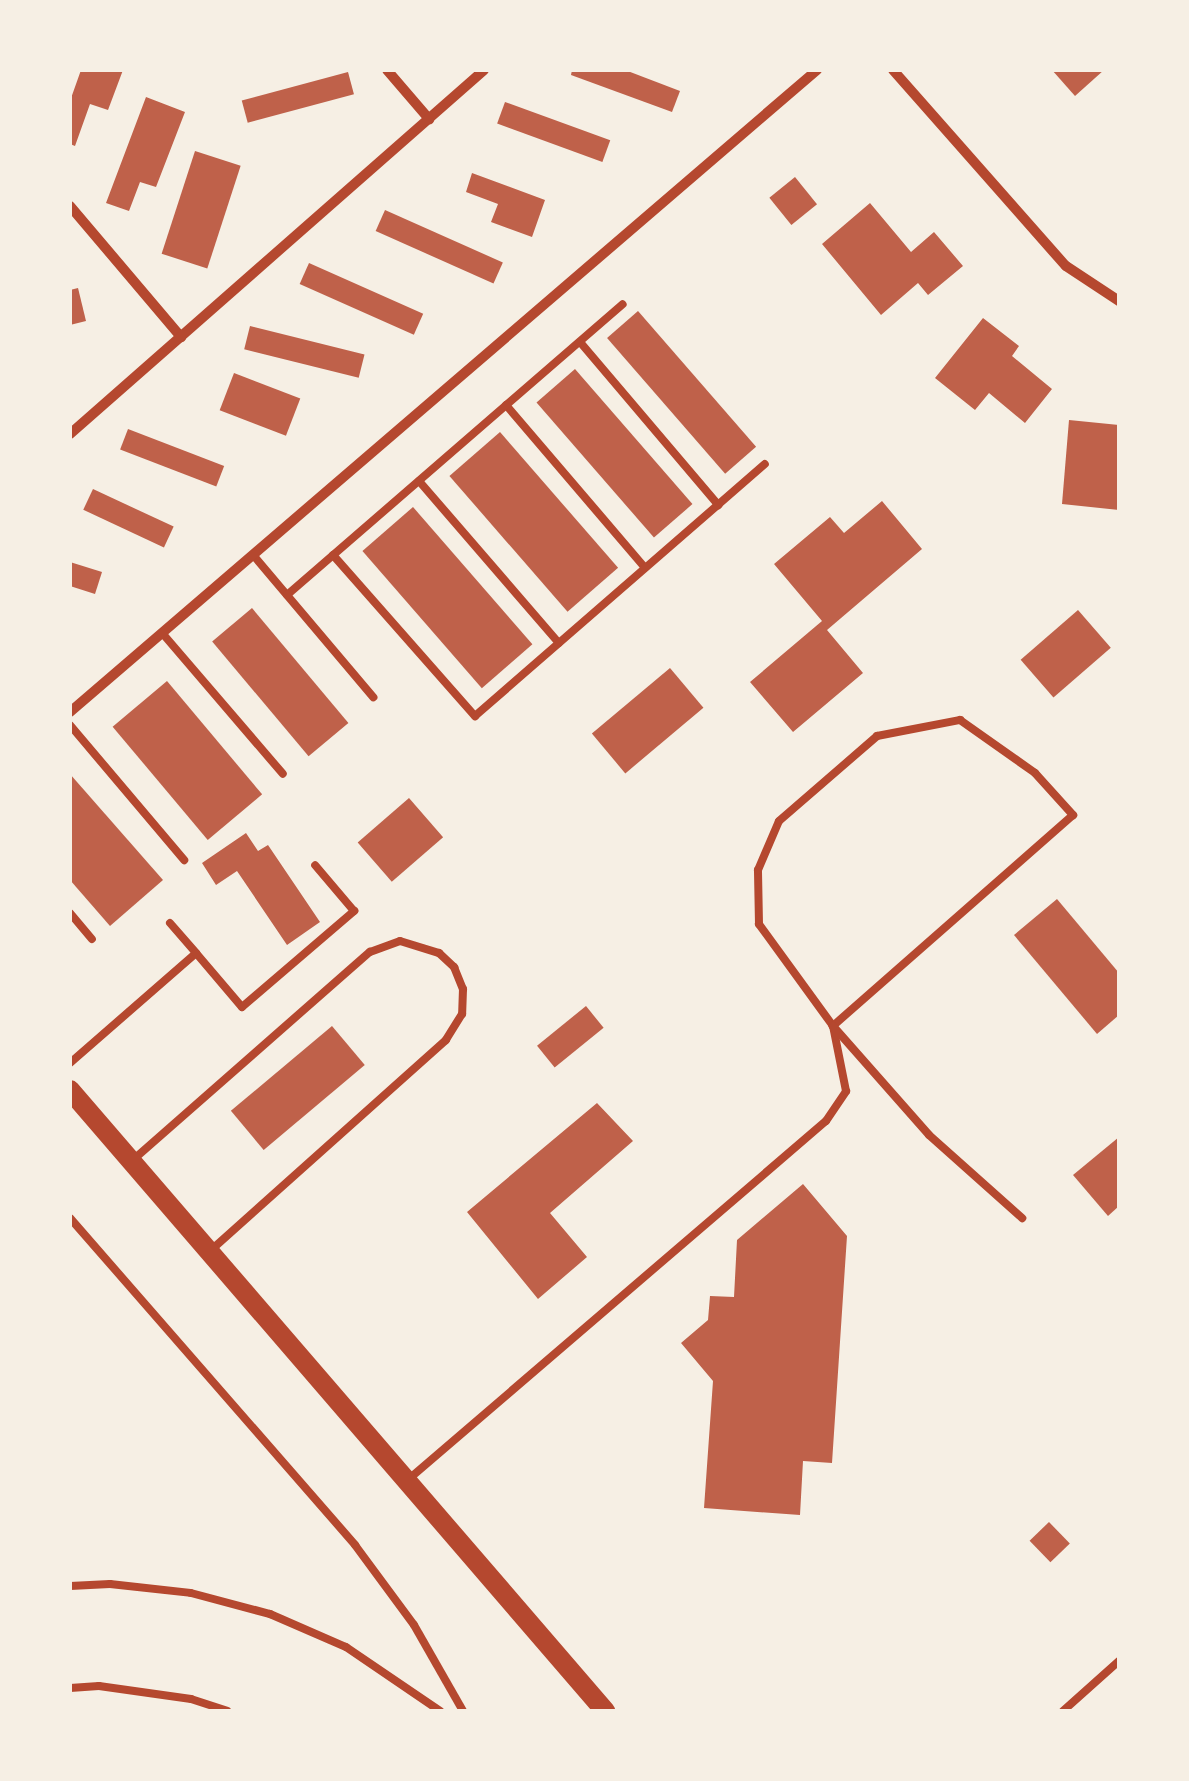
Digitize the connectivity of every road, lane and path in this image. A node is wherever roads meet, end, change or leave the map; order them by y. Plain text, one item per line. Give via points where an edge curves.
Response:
1 (387, 70) edge
2 (484, 70) edge
3 (817, 70) edge
4 (893, 70) edge
5 (430, 119) junction
6 (70, 206) edge
7 (1119, 301) edge
8 (623, 304) dead end
9 (181, 337) junction
10 (580, 342) junction
11 (506, 405) junction
12 (70, 434) edge
13 (765, 464) dead end
14 (418, 481) junction
15 (718, 505) junction
16 (333, 555) junction
17 (254, 556) junction
18 (645, 568) junction
19 (287, 595) junction
20 (163, 634) junction
21 (559, 642) junction
22 (373, 697) dead end
23 (70, 712) edge
24 (70, 725) edge
25 (283, 774) dead end
26 (184, 860) dead end
27 (315, 865) dead end
28 (70, 913) edge
29 (170, 923) dead end
30 (92, 938) dead end
31 (196, 953) junction
32 (832, 1026) junction
33 (70, 1063) edge
34 (70, 1090) edge
35 (132, 1161) junction
36 (70, 1218) edge
37 (1022, 1218) dead end
38 (209, 1252) junction
39 (407, 1481) junction
40 (70, 1586) edge
41 (1119, 1660) edge
42 (70, 1688) edge
43 (592, 1707) edge
44 (227, 1711) edge
45 (440, 1711) edge
46 (463, 1711) edge
47 (1063, 1711) edge

1 - 5 street
2 - 5 street
3 - 17 street
4 - 7 street via 1066,266
5 - 9 street
6 - 9 street
8 - 10 lane
9 - 12 street
10 - 11 lane
10 - 15 lane
11 - 14 lane
11 - 18 lane
13 - 15 lane
14 - 16 lane
14 - 21 lane
15 - 18 lane
16 - 19 lane
16 - 21 lane via 475,716
17 - 19 lane
17 - 20 street
18 - 21 lane
19 - 22 lane
20 - 23 street
20 - 25 lane
24 - 26 lane
27 - 31 lane via 354,911 242,1007
28 - 30 lane
29 - 31 lane
31 - 33 lane
32 - 32 lane via 760,924 758,870 779,821 877,736 960,720 1035,772 1073,815
32 - 37 lane via 929,1135
32 - 39 lane via 846,1091 826,1121
34 - 35 main road
35 - 38 main road
35 - 38 lane via 370,952 411,942 454,967 463,988 462,1014 446,1040
36 - 46 lane via 355,1545 414,1625
38 - 39 main road
39 - 43 main road
40 - 45 lane via 191,1593 270,1614 346,1647
41 - 47 lane
42 - 44 lane via 192,1698

